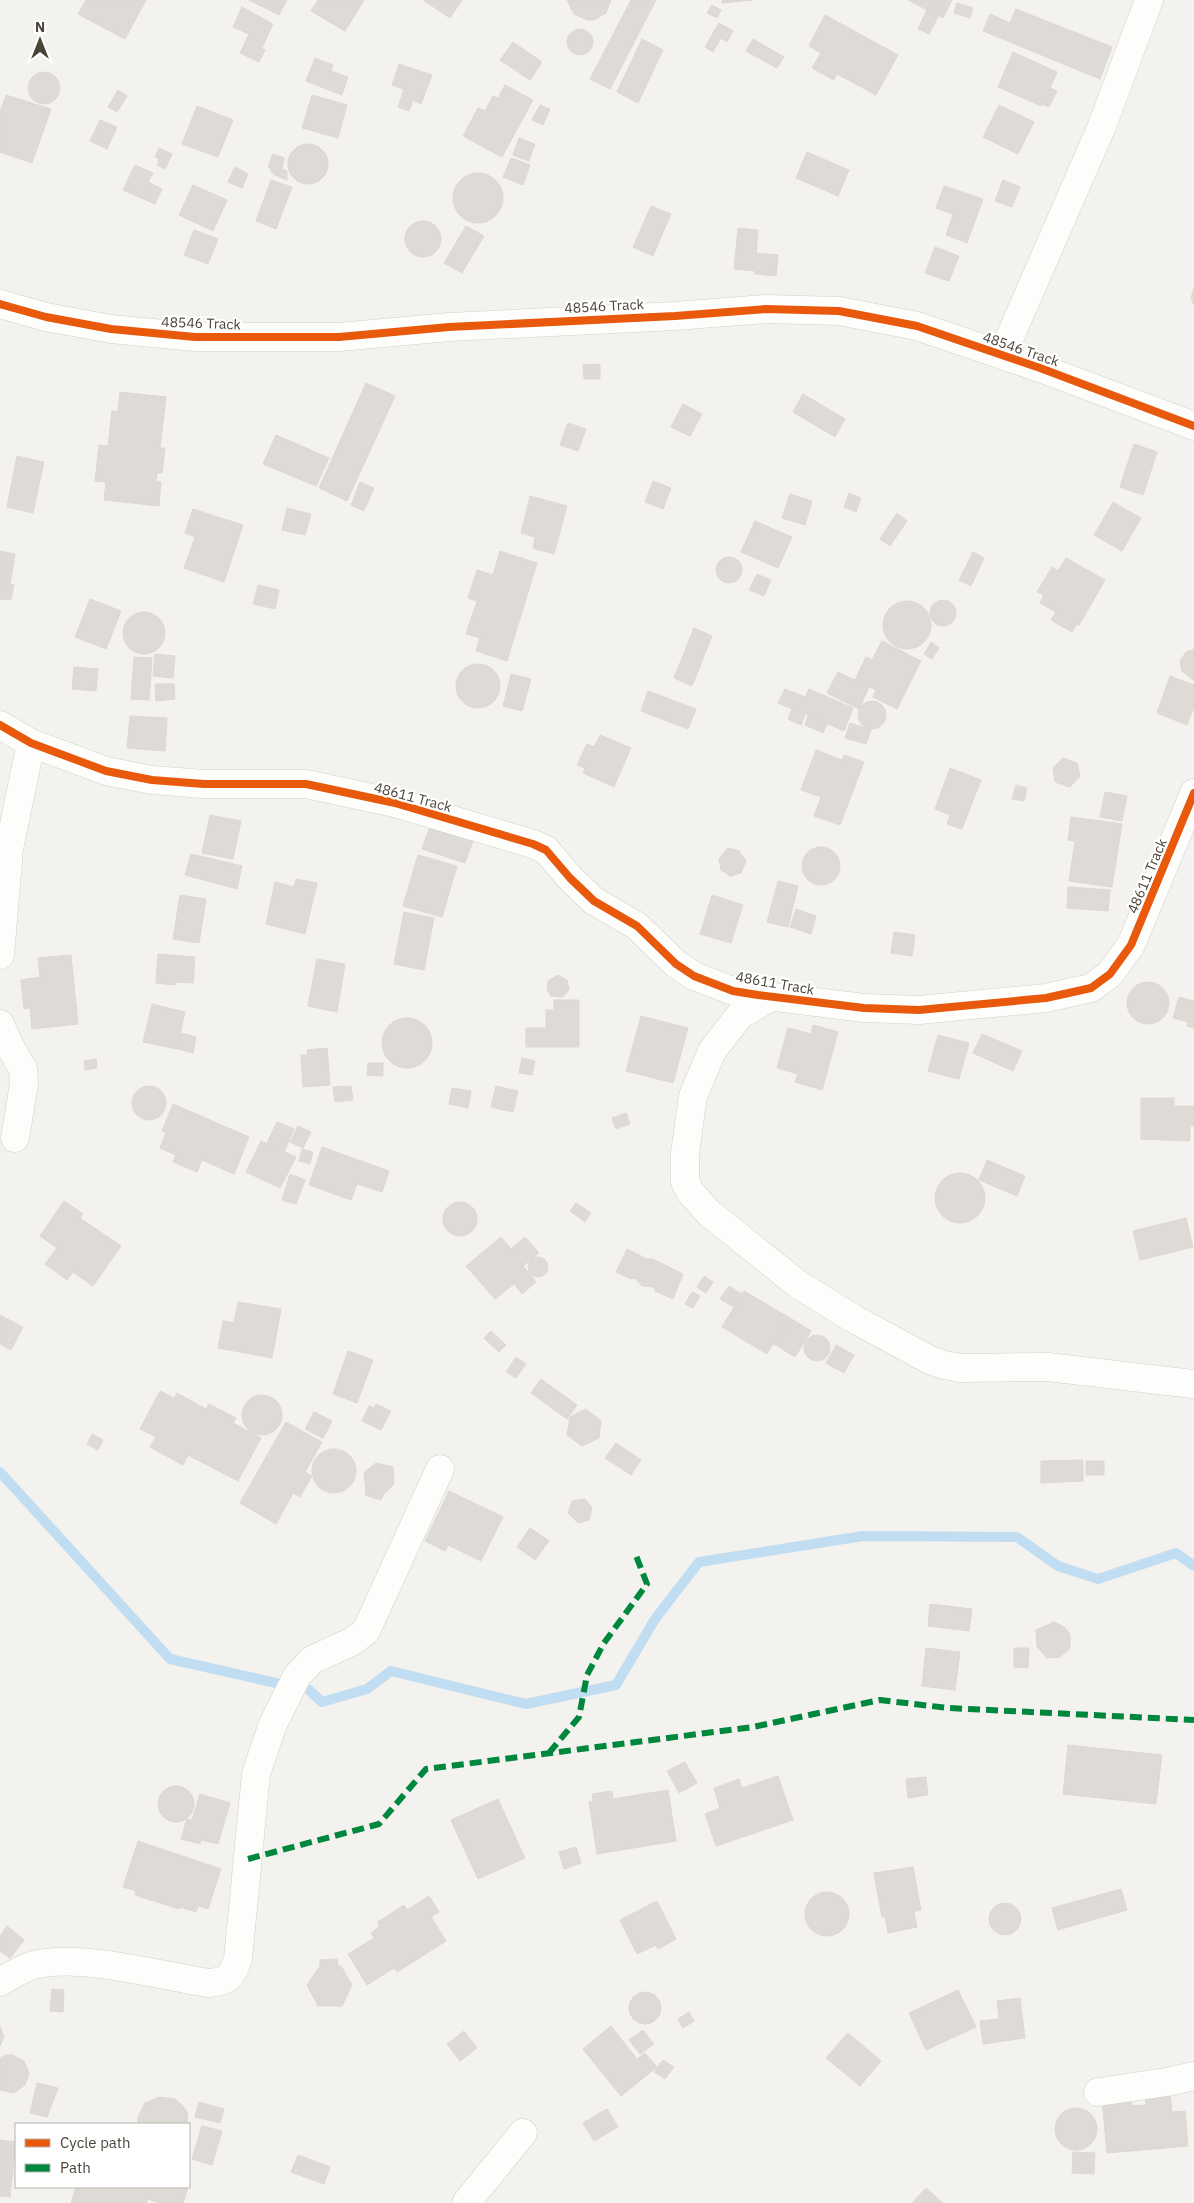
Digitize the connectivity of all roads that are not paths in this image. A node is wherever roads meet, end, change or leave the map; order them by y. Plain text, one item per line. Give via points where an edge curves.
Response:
1 (1149, 0) edge
2 (0, 304) edge
3 (1002, 355) junction
4 (1194, 426) edge
5 (0, 725) edge
6 (31, 743) junction
7 (1194, 793) edge
8 (0, 955) edge
9 (771, 997) junction
10 (0, 1024) edge
11 (15, 1138) dead end
12 (1194, 1384) edge
13 (440, 1469) dead end
14 (0, 1982) edge
15 (1194, 2076) edge
16 (1098, 2092) dead end
17 (523, 2132) dead end
18 (466, 2203) edge

1 - 3 street via 1102,126
2 - 3 street, 48546 Track via 46,317 111,329 195,337 339,337 449,327 766,309 839,311 917,326
3 - 4 street, 48546 Track
5 - 6 street, 48611 Track
6 - 8 street via 9,849
6 - 9 street, 48611 Track via 106,771 152,780 306,784 395,803 533,844 546,850 594,900 637,926 676,964 694,976 733,990
7 - 9 street, 48611 Track via 1131,945 1110,974 1091,988 1046,998 919,1010 864,1008
9 - 12 street via 740,1015 712,1052 693,1096 685,1153 685,1182 709,1213 799,1285 854,1319 944,1365 961,1368 1048,1367
10 - 11 street via 23,1068 24,1084
13 - 14 street via 366,1631 353,1641 312,1660 297,1676 273,1724 256,1774 238,1959 234,1972 224,1981 209,1983 92,1964 51,1962 33,1965
15 - 16 street
17 - 18 street

